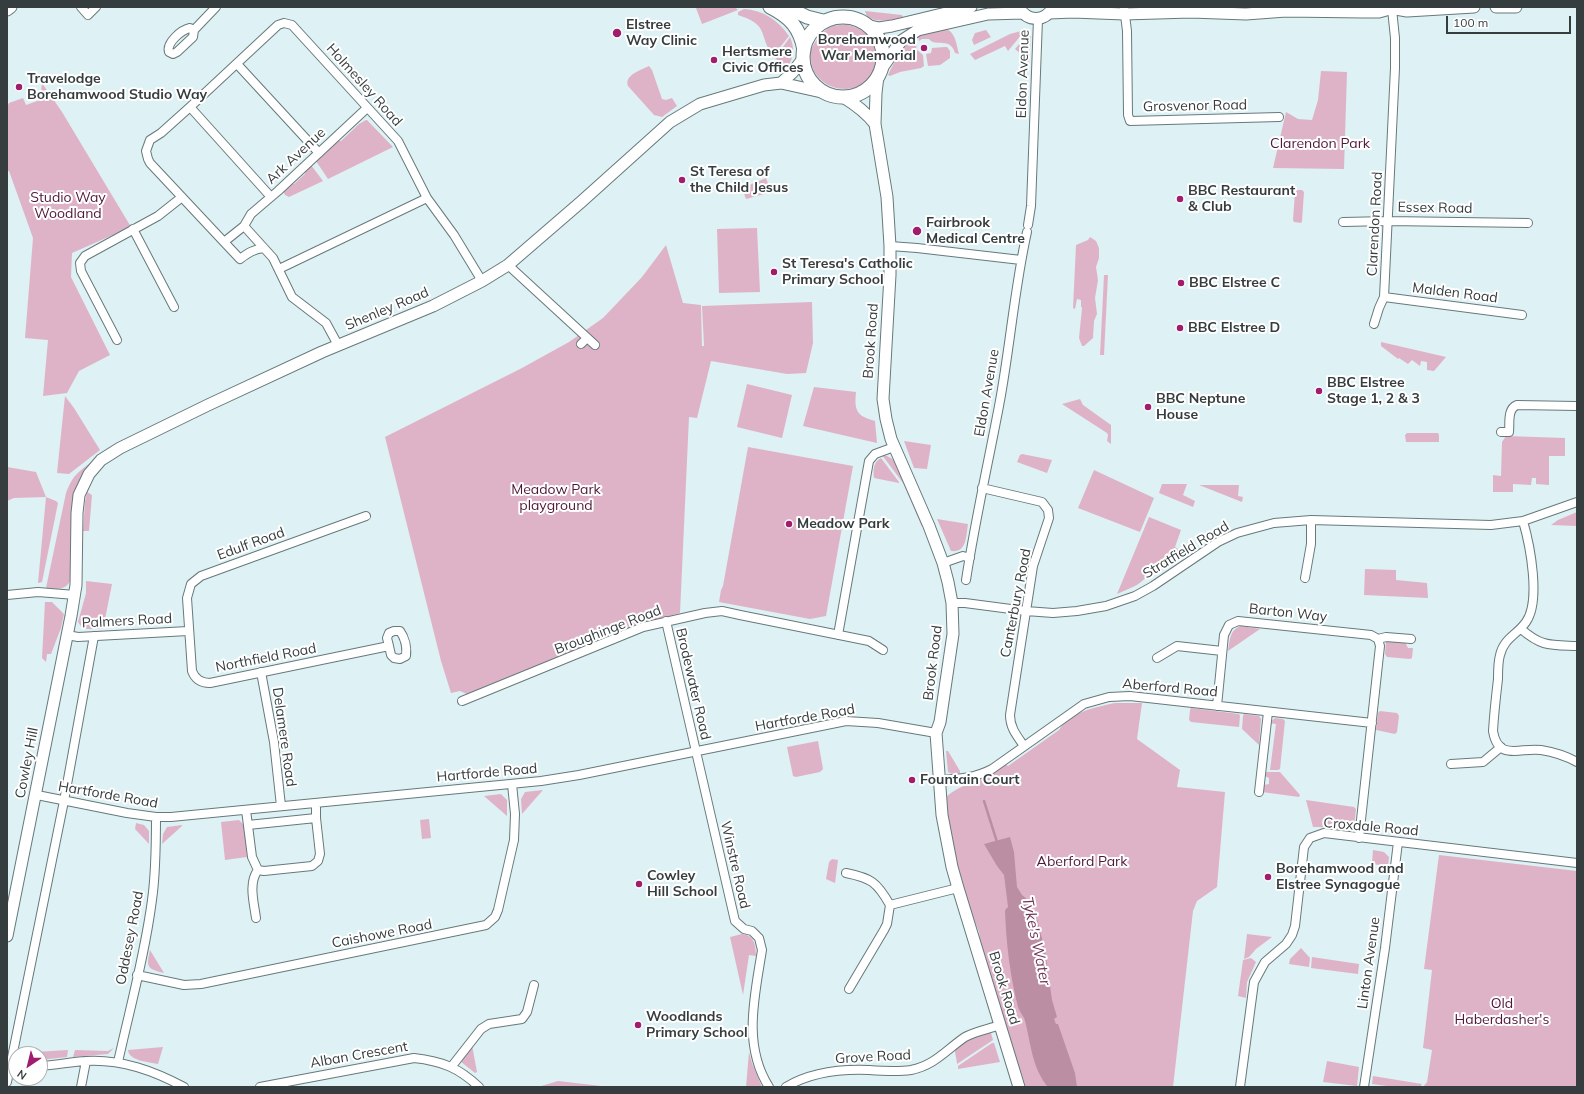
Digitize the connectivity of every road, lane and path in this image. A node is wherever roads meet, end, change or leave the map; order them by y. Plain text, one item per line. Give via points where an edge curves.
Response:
1 (11, 7) edge
2 (81, 7) edge
3 (96, 7) edge
4 (216, 7) edge
5 (770, 7) edge
6 (787, 7) edge
7 (971, 7) edge
8 (1474, 7) edge
9 (1496, 7) edge
10 (1516, 7) edge
11 (1392, 8) edge
12 (1452, 8) edge
13 (1307, 9) edge
14 (7, 10) edge
15 (1021, 10) edge
16 (1051, 10) edge
17 (1191, 10) edge
18 (1124, 11) edge
19 (1038, 19) junction
20 (823, 21) junction
21 (866, 25) junction
22 (194, 30) dead end
23 (804, 54) junction
24 (237, 64) junction
25 (880, 72) junction
26 (781, 83) junction
27 (826, 93) junction
28 (843, 97) junction
29 (190, 107) junction
30 (367, 108) junction
31 (1279, 117) dead end
32 (875, 124) junction
33 (319, 152) junction
34 (182, 196) junction
35 (271, 197) junction
36 (427, 198) junction
37 (1388, 221) junction
38 (1343, 222) dead end
39 (1528, 223) dead end
40 (244, 226) junction
41 (133, 229) junction
42 (224, 242) junction
43 (890, 246) junction
44 (264, 248) junction
45 (1020, 260) junction
46 (508, 265) junction
47 (279, 269) junction
48 (482, 281) junction
49 (1384, 297) junction
50 (174, 307) dead end
51 (1522, 315) dead end
52 (1374, 324) dead end
53 (117, 340) dead end
54 (595, 345) dead end
55 (338, 346) junction
56 (1577, 406) edge
57 (1501, 432) dead end
58 (894, 446) junction
59 (982, 488) junction
60 (1577, 502) edge
61 (366, 516) dead end
62 (1311, 520) junction
63 (1523, 521) junction
64 (970, 558) junction
65 (943, 563) junction
66 (1305, 578) dead end
67 (966, 580) dead end
68 (7, 595) edge
69 (74, 595) junction
70 (952, 603) junction
71 (1026, 611) junction
72 (666, 621) junction
73 (1521, 629) junction
74 (188, 631) junction
75 (838, 634) junction
76 (67, 635) junction
77 (94, 636) junction
78 (1378, 639) junction
79 (1411, 639) dead end
80 (389, 646) dead end
81 (1577, 646) edge
82 (883, 650) dead end
83 (1222, 652) junction
84 (1157, 658) dead end
85 (261, 672) junction
86 (462, 701) dead end
87 (1216, 706) junction
88 (1268, 712) junction
89 (1372, 723) junction
90 (936, 733) junction
91 (1024, 746) junction
92 (1500, 747) junction
93 (695, 752) junction
94 (1577, 762) edge
95 (1451, 764) dead end
96 (940, 780) junction
97 (512, 784) junction
98 (1259, 792) dead end
99 (37, 795) junction
100 (64, 801) junction
101 (316, 803) junction
102 (281, 806) junction
103 (246, 810) junction
104 (156, 817) junction
105 (316, 818) junction
106 (248, 825) junction
107 (1359, 838) junction
108 (1398, 842) junction
109 (1577, 863) edge
110 (258, 870) junction
111 (846, 873) dead end
112 (958, 888) junction
113 (890, 904) junction
114 (256, 918) dead end
115 (7, 936) edge
116 (137, 975) junction
117 (534, 985) dead end
118 (849, 989) dead end
119 (1000, 1025) junction
120 (16, 1046) edge
121 (86, 1061) junction
122 (118, 1062) junction
123 (48, 1065) edge
124 (452, 1066) junction
125 (81, 1087) edge
126 (184, 1087) edge
127 (260, 1087) edge
128 (479, 1087) edge
129 (770, 1087) edge
130 (786, 1087) edge
131 (1019, 1087) edge
132 (1240, 1087) edge
133 (1364, 1087) edge

1 - 14 main road
2 - 3 street via 88,15
4 - 22 street
5 - 23 main road via 793,22 802,37
6 - 20 main road via 807,17
7 - 21 main road via 892,26 879,28
8 - 12 main road
9 - 10 main road
11 - 12 main road via 1407,11
11 - 13 main road via 1379,12
11 - 37 street, Clarendon Road via 1395,68
13 - 17 main road via 1246,14
15 - 19 main road via 1029,17
15 - 25 main road via 988,14 918,30 901,41
16 - 18 main road
16 - 19 main road
17 - 18 main road
18 - 31 street, Grosvenor Road via 1130,121
19 - 45 street, Eldon Avenue via 1031,206
20 - 21 main road via 848,18
20 - 23 main road via 807,40
21 - 25 main road via 874,32 882,50
23 - 26 main road via 792,73
23 - 27 main road via 810,79
24 - 29 street, Holmesley Road
24 - 30 street, Holmesley Road via 278,25 292,25
24 - 33 street
25 - 28 main road via 863,92
25 - 32 main road, Brook Road
26 - 27 main road, Shenley Road
26 - 46 main road, Shenley Road via 764,85 700,104 677,117
27 - 28 main road
28 - 32 main road via 856,104
29 - 34 street, Holmesley Road via 150,140 146,151 150,163
29 - 35 street
30 - 33 street, Ark Avenue
30 - 36 street, Holmesley Road via 398,141
32 - 43 main road, Brook Road via 887,197
33 - 35 street, Ark Avenue
34 - 41 street via 158,216
34 - 42 street, Holmesley Road
35 - 40 street, Ark Avenue via 251,214
36 - 47 street
36 - 48 street, Holmesley Road via 454,235
37 - 38 street, Essex Road
37 - 39 street, Essex Road
37 - 49 street, Clarendon Road
40 - 42 street, Ark Avenue
40 - 44 street
41 - 50 street
41 - 53 street via 85,256 80,263 81,271
42 - 44 street, Holmesley Road via 240,259 256,249
43 - 45 street
43 - 58 main road, Brook Road via 883,399
44 - 47 street
45 - 59 street, Eldon Avenue via 1000,405
46 - 48 main road, Shenley Road
46 - 54 street via 584,341
47 - 55 street via 292,297 326,323
48 - 55 main road, Shenley Road via 433,306
49 - 51 street, Malden Road
49 - 52 street, Clarendon Road
55 - 69 main road, Shenley Road via 208,405 101,460 88,474 79,494
56 - 57 street via 1517,405 1510,410 1509,432
58 - 65 main road, Brook Road
58 - 75 street via 875,454 869,461
59 - 64 street, Eldon Avenue
59 - 71 street, Canterbury Road via 1042,502 1048,510 1050,518 1034,566
60 - 63 street, Stratfield Road
61 - 74 street, Edulf Road via 201,576 191,584 187,598
62 - 63 street, Stratfield Road via 1476,525
62 - 66 street via 1311,544
62 - 71 street, Stratfield Road via 1274,523 1237,533 1201,553 1153,586 1135,596 1106,606 1053,613
63 - 73 street via 1532,557 1533,573 1531,613
64 - 65 street via 963,556
64 - 67 street, Eldon Avenue
65 - 70 main road, Brook Road
68 - 69 street via 34,592
69 - 76 main road, Cowley Hill
70 - 71 street, Stratfield Road
70 - 90 main road, Brook Road via 952,651
71 - 91 street, Canterbury Road via 1010,723
72 - 75 street, Broughinge Road via 722,612
72 - 86 street, Broughinge Road via 643,627
72 - 93 street, Brodewater Road
73 - 81 street via 1532,638 1548,645
73 - 92 street via 1506,641 1500,655 1493,731
74 - 77 street, Palmers Road
74 - 85 street, Northfield Road via 193,676 201,682 210,683
75 - 82 street, Broughinge Road via 869,641
76 - 77 street, Palmers Road
76 - 99 main road, Cowley Hill
77 - 100 street
78 - 79 street, Barton Way
78 - 83 street, Barton Way via 1371,635 1238,621 1226,629
78 - 89 street via 1380,646
80 - 85 street, Northfield Road
83 - 84 street via 1177,646
83 - 87 street, Barton Way
85 - 102 street, Delamere Road via 274,742
87 - 88 street, Aberford Road
87 - 91 street, Aberford Road via 1130,696 1109,697 1079,707
88 - 89 street, Aberford Road
88 - 98 street
89 - 107 street
90 - 93 street, Hartforde Road via 878,723 846,722
90 - 96 main road, Brook Road
91 - 96 street, Aberford Road via 982,774
92 - 94 street via 1513,752 1550,752
92 - 95 street via 1483,762
93 - 97 street, Hartforde Road via 579,775
93 - 129 street, Winstre Road via 735,921 744,929 752,930 761,942 752,1013 752,1034 763,1078
96 - 112 main road, Brook Road via 942,815
97 - 101 street, Hartforde Road
97 - 116 street, Caishowe Road via 514,840 498,910 495,917 486,925 201,984 184,985
99 - 100 street, Hartforde Road
99 - 115 main road, Cowley Hill
100 - 104 street, Hartforde Road
100 - 120 street
101 - 102 street, Hartforde Road
101 - 105 street
102 - 103 street, Hartforde Road
103 - 104 street, Hartforde Road
103 - 106 street
104 - 116 street, Oddesey Road via 152,900
105 - 106 street
105 - 110 street via 320,854 315,864
106 - 110 street via 252,857
107 - 108 street, Croxdale Road
107 - 132 street, Croxdale Road via 1324,833 1306,842 1292,935 1286,944 1265,962 1254,982
108 - 109 street, Croxdale Road
108 - 133 street, Linton Avenue
110 - 114 street via 252,882
111 - 113 street via 862,876 876,884
112 - 113 street
112 - 119 main road, Brook Road
113 - 118 street via 887,924
116 - 122 street, Oddesey Road
117 - 124 street via 527,1012 522,1019 489,1024 481,1029
119 - 130 street, Grove Road via 965,1037 937,1060 911,1070 834,1071 803,1079
119 - 131 main road, Brook Road
121 - 122 street
121 - 123 street
121 - 125 street
122 - 126 street via 164,1076
124 - 127 street, Alban Crescent via 414,1058
124 - 128 street, Alban Crescent

